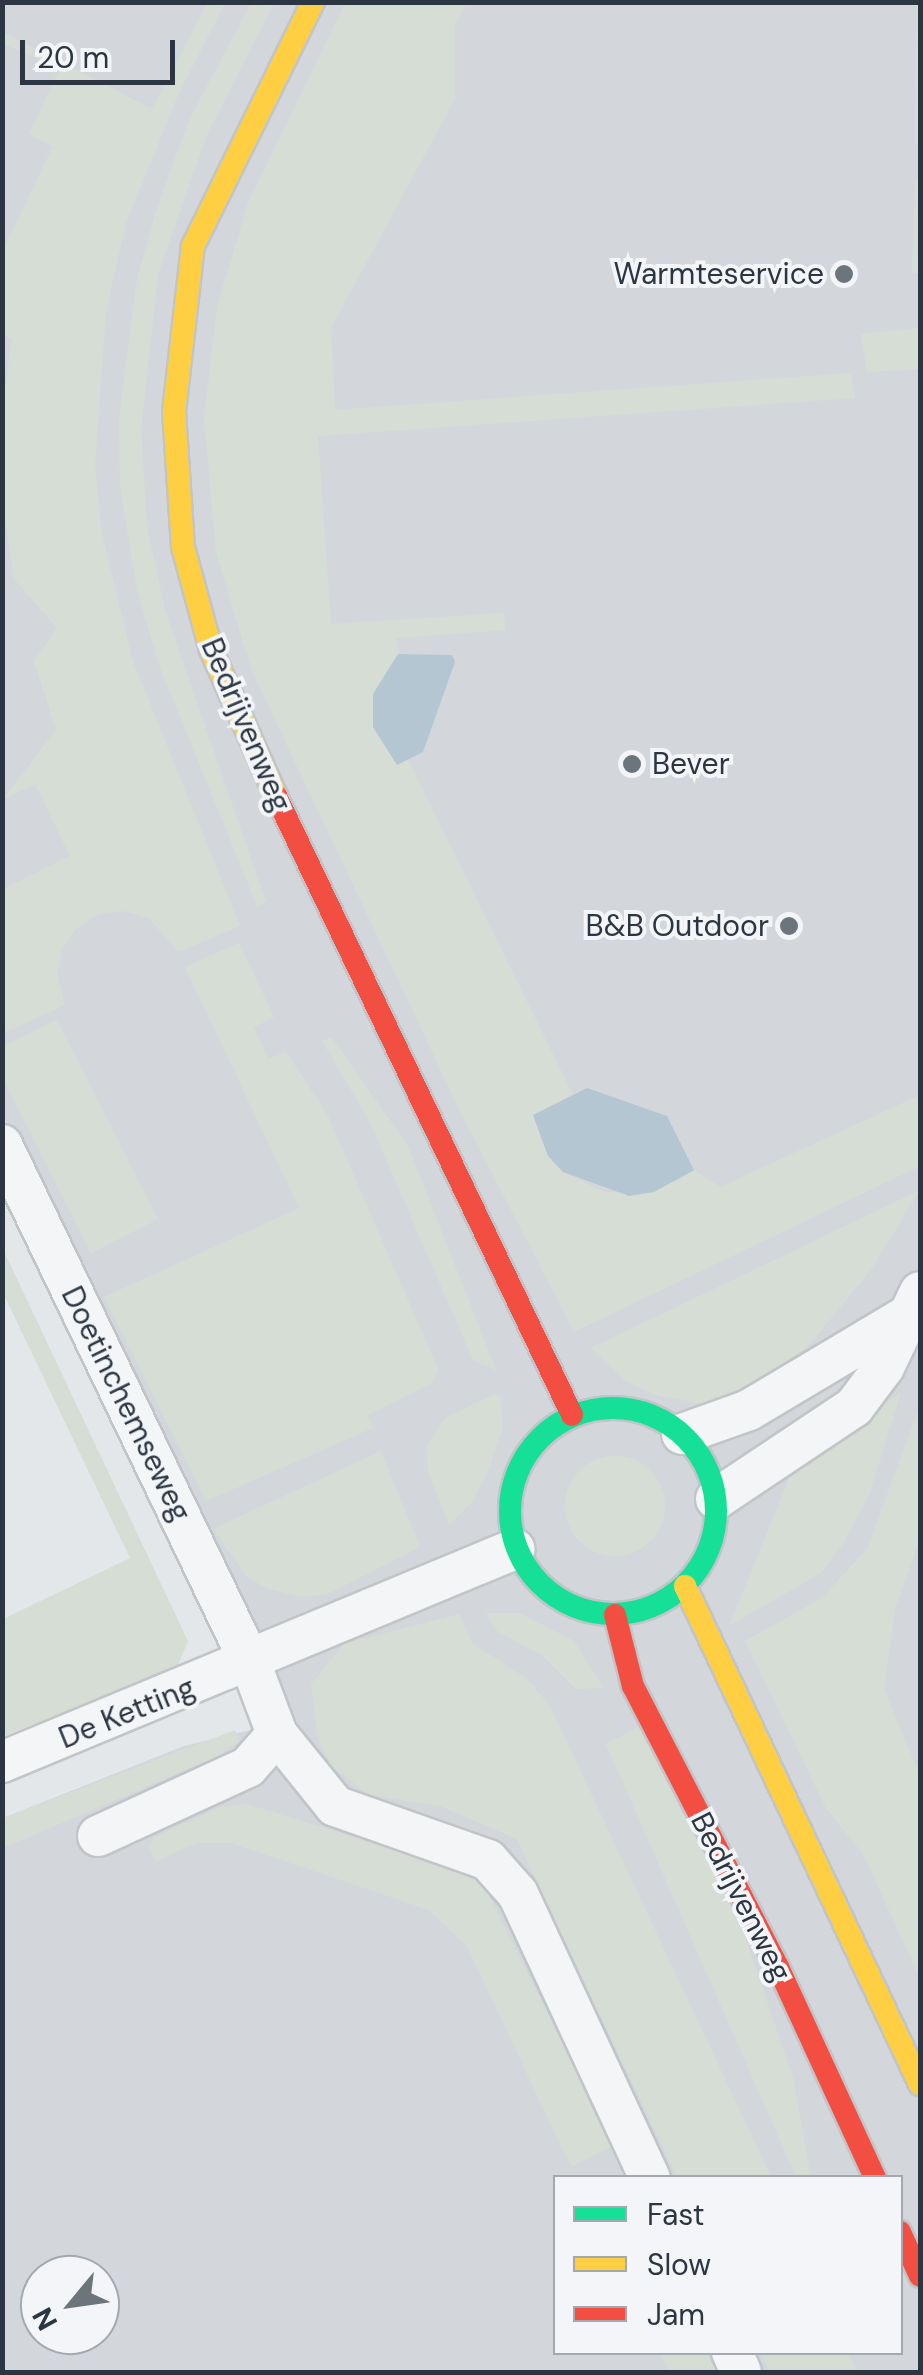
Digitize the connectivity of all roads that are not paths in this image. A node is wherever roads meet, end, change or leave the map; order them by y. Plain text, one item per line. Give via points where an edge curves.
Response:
1 (314, 2) edge
2 (2, 1145) edge
3 (917, 1302) edge
4 (572, 1414) junction
5 (682, 1434) junction
6 (716, 1500) junction
7 (515, 1549) junction
8 (685, 1586) junction
9 (615, 1615) junction
10 (250, 1662) junction
11 (277, 1734) junction
12 (2, 1762) edge
13 (196, 1791) junction
14 (336, 1806) junction
15 (98, 1836) dead end
16 (920, 2084) edge
17 (649, 2175) edge
18 (874, 2175) edge
19 (903, 2239) edge
20 (920, 2276) edge

1 - 4 main road, Bedrijvenweg via 193,246 174,412 183,546 211,650 309,871
2 - 10 street, Doetinchemseweg
3 - 5 street via 748,1410
3 - 6 street via 854,1407
4 - 5 main road via 630,1408
4 - 7 main road via 538,1437 516,1470 508,1509
5 - 6 main road via 710,1475
6 - 8 main road via 709,1546
7 - 9 main road via 555,1598
7 - 10 street
8 - 9 main road via 653,1606
8 - 16 main road
9 - 18 main road, Bedrijvenweg via 633,1686 778,1967
10 - 11 street, Doetinchemseweg
10 - 12 street, De Ketting
11 - 13 street via 248,1766
11 - 14 street, Doetinchemseweg
13 - 14 street via 272,1784
13 - 15 street
14 - 17 street via 488,1860 518,1894
19 - 20 main road

